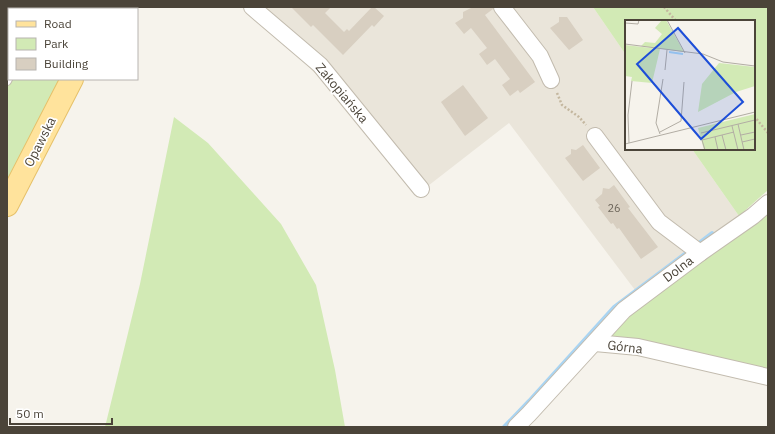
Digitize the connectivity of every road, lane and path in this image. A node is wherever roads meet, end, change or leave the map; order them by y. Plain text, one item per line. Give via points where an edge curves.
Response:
1 (252, 7) edge
2 (502, 7) edge
3 (664, 7) edge
4 (675, 20) edge
5 (71, 80) edge
6 (550, 80) joint
7 (755, 117) edge
8 (768, 133) edge
9 (595, 136) joint
10 (421, 189) dead end
11 (768, 203) edge
12 (7, 205) edge
13 (694, 248) junction
14 (595, 343) junction
15 (768, 377) edge
16 (516, 427) edge

1 - 10 street, Zakopiańska via 320,65
2 - 6 street via 540,56
3 - 4 path
5 - 12 main road, Opawska
6 - 9 path via 562,105 580,117
7 - 8 path
9 - 13 street via 659,222
11 - 13 street, Dolna via 753,216
13 - 14 street, Dolna via 624,310
14 - 15 street, Górna via 638,347
14 - 16 street, Górna

